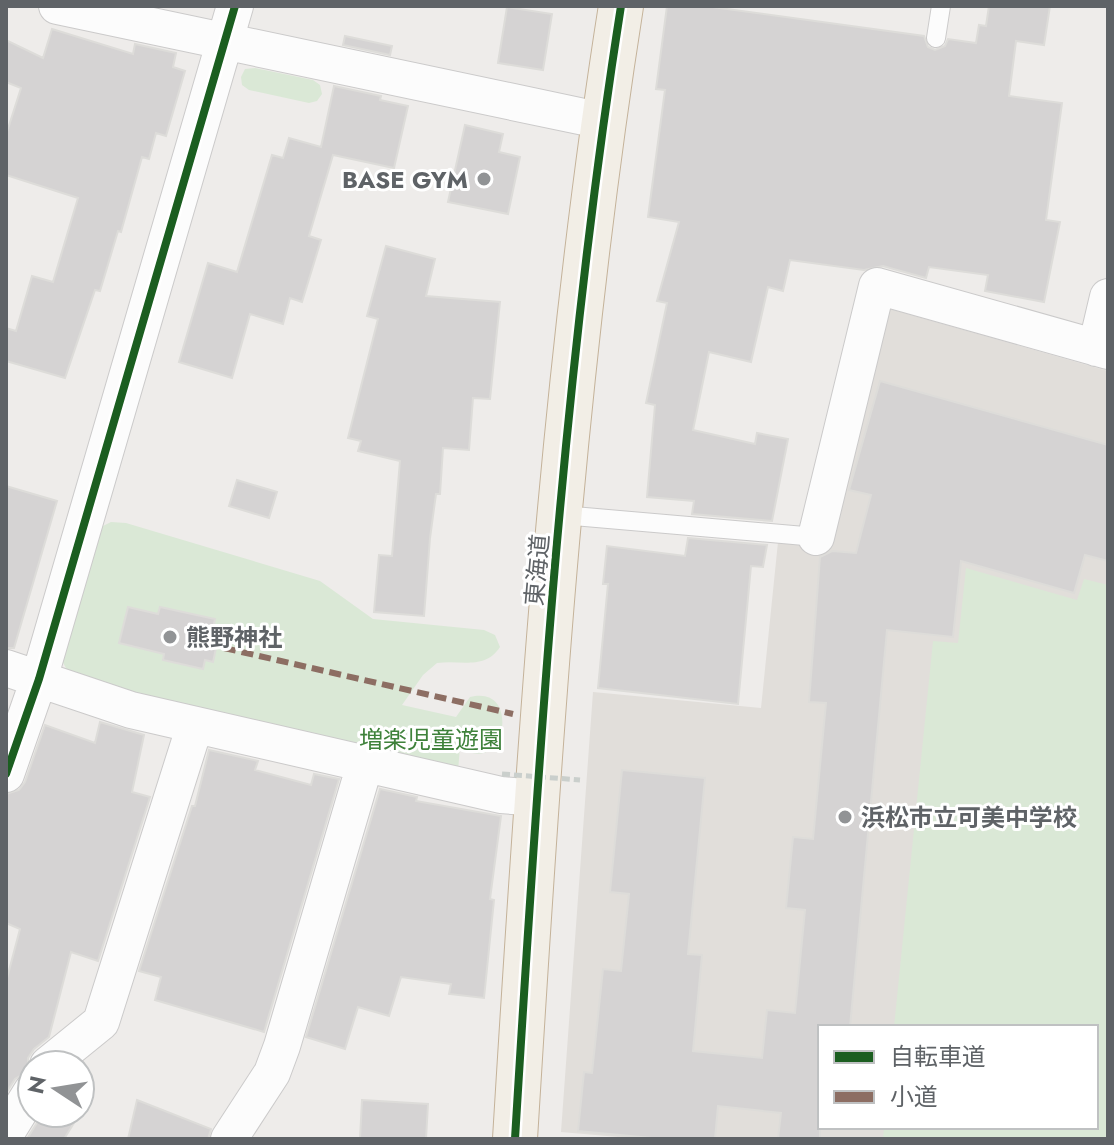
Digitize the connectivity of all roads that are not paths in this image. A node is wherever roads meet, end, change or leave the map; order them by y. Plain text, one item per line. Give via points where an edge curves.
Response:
1 (57, 6) edge
2 (235, 6) edge
3 (621, 6) edge
4 (941, 6) edge
5 (936, 38) dead end
6 (227, 43) junction
7 (603, 121) junction
8 (1108, 297) edge
9 (1102, 350) edge
10 (562, 515) junction
11 (816, 537) joint
12 (22, 674) edge
13 (195, 725) junction
14 (365, 764) junction
15 (6, 774) edge
16 (538, 798) junction
17 (68, 1049) edge
18 (229, 1139) edge
19 (515, 1139) edge

1 - 6 street
2 - 6 street
3 - 7 highway, 東海道
4 - 5 lane
6 - 7 street
6 - 12 street
7 - 10 highway, 東海道 via 583,271
8 - 9 street
9 - 11 street via 877,286
10 - 11 lane
10 - 16 highway, 東海道
12 - 13 street
12 - 15 street
13 - 14 street
13 - 17 street via 101,1022
14 - 16 street via 501,795
14 - 18 street via 282,1046 265,1085
16 - 19 highway, 東海道

